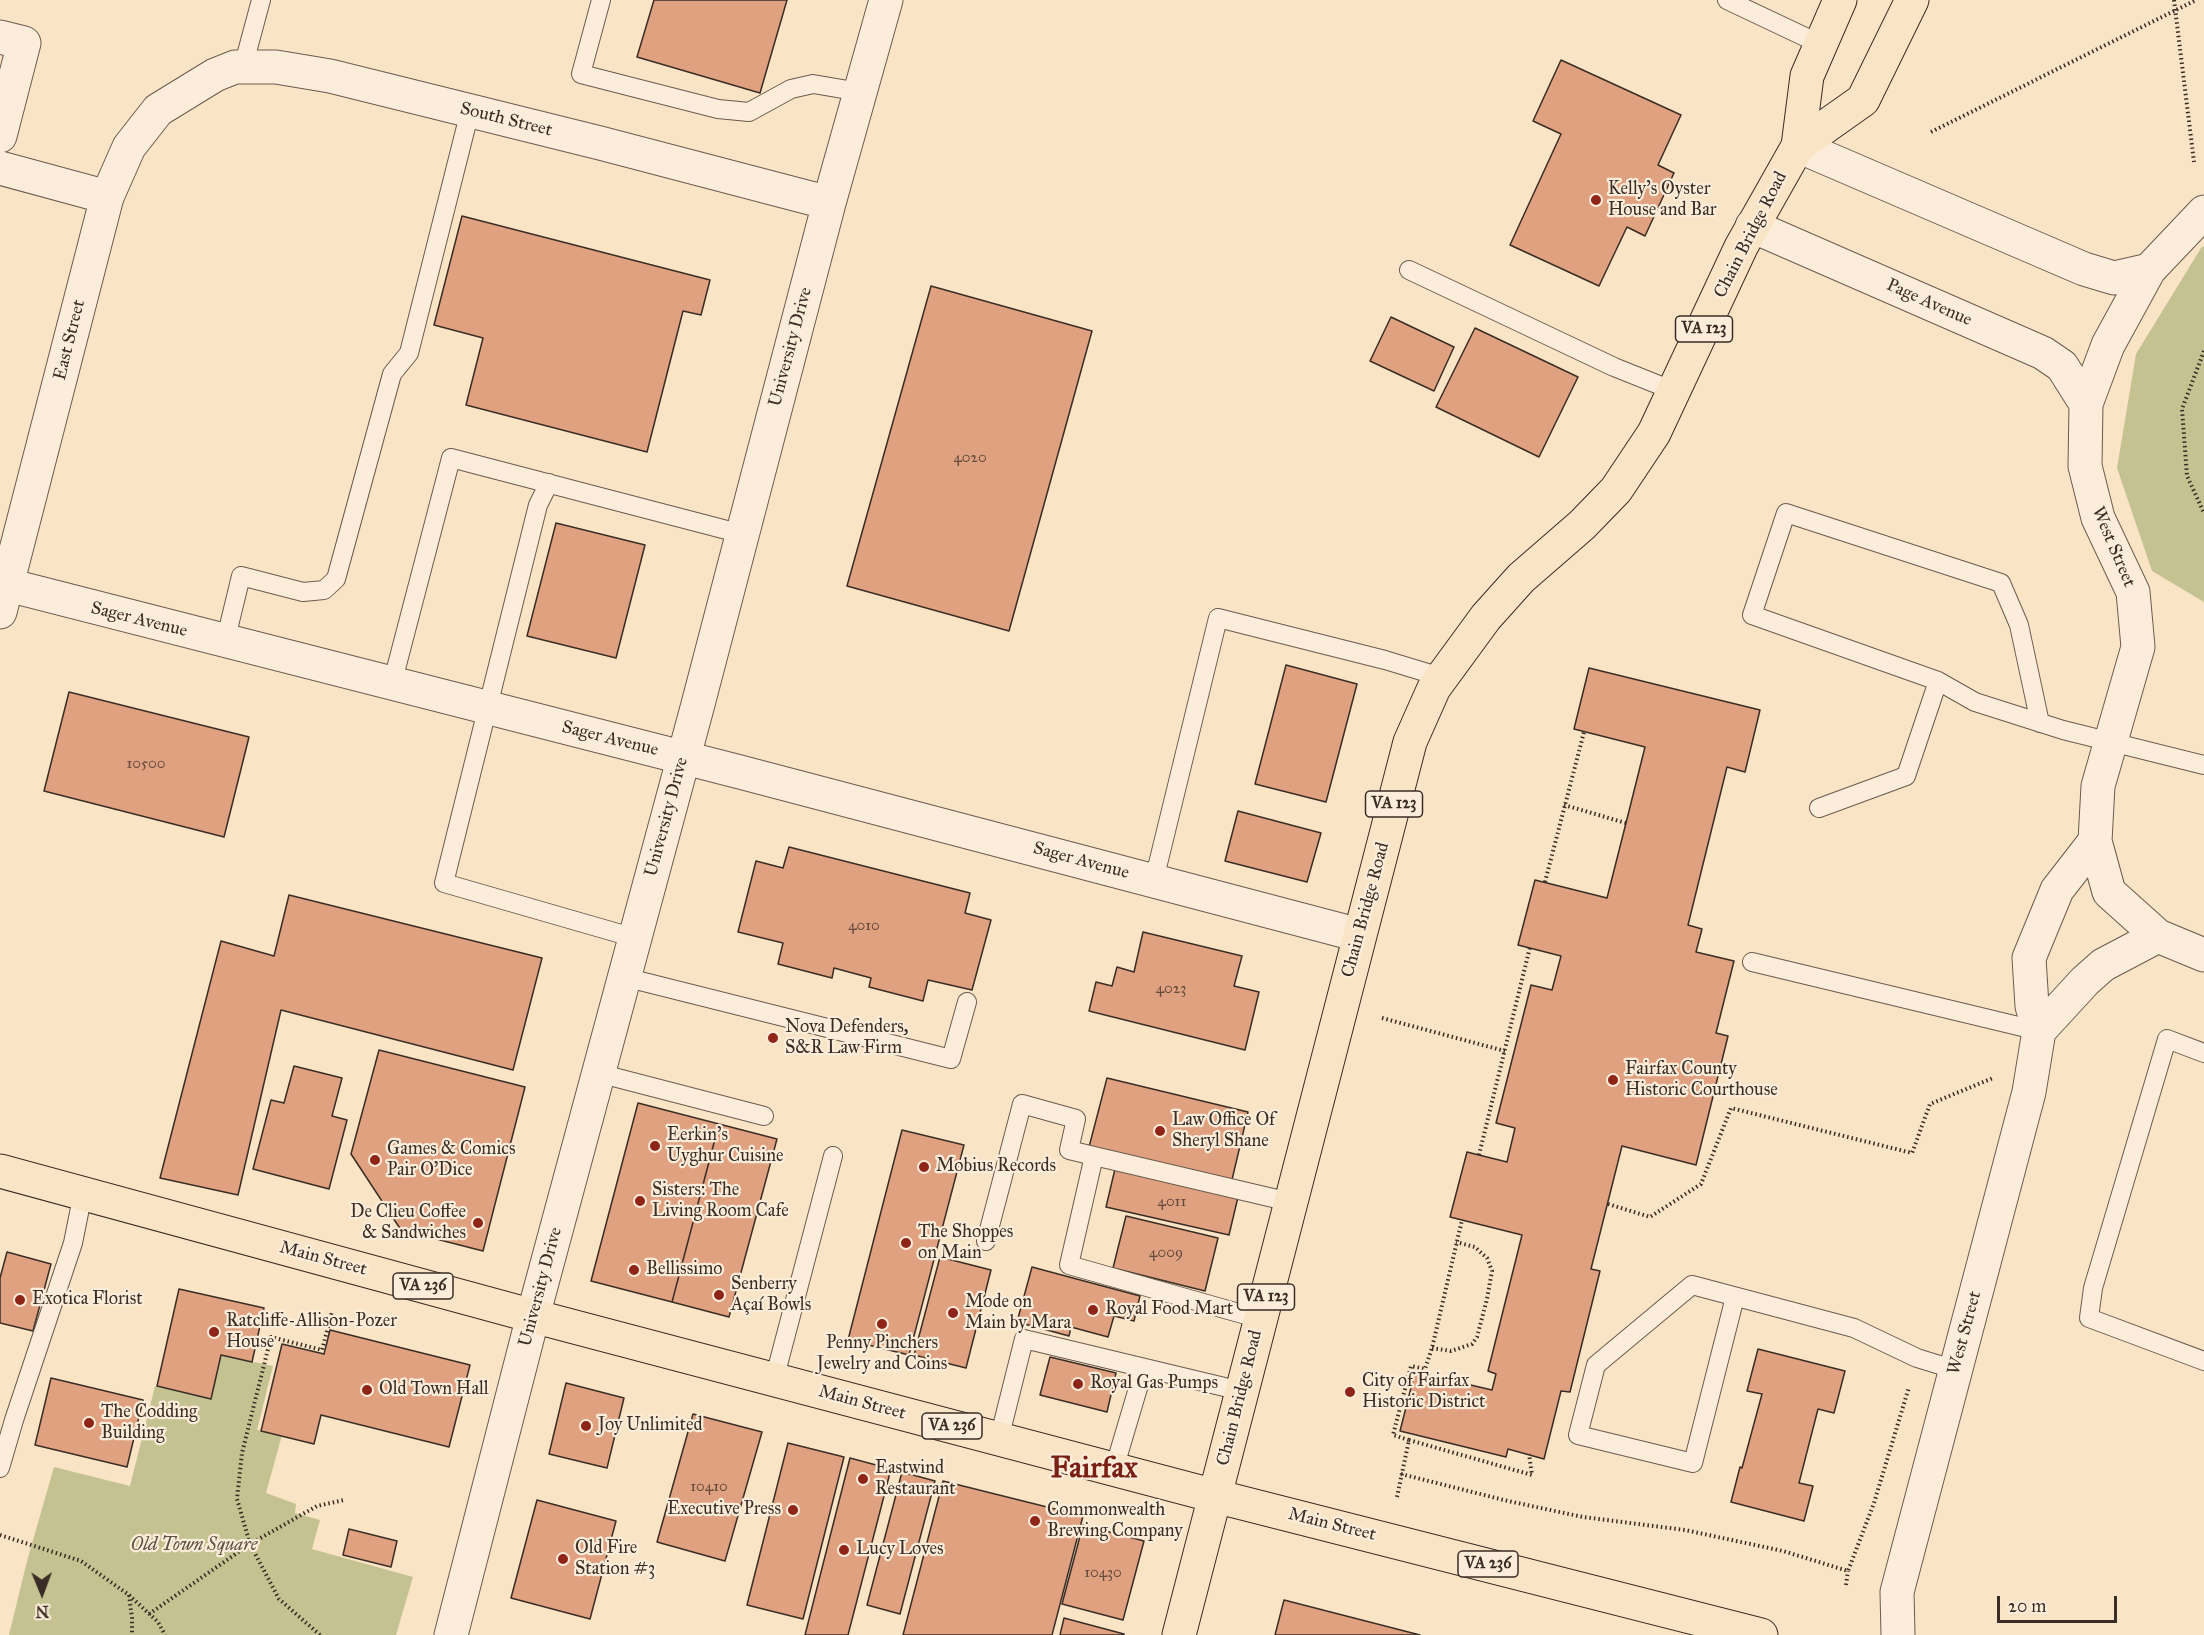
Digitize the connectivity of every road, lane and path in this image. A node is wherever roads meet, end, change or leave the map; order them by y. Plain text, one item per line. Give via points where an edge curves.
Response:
1 (261, 0) edge
2 (601, 0) edge
3 (886, 0) edge
4 (1727, 0) edge
5 (1840, 0) edge
6 (1912, 0) edge
7 (2174, 0) edge
8 (2196, 0) edge
9 (2175, 10) junction
10 (12, 40) edge
11 (1820, 44) junction
12 (243, 67) junction
13 (860, 93) junction
14 (185, 94) joint
15 (470, 111) junction
16 (1931, 132) dead end
17 (0, 136) edge
18 (1798, 146) junction
19 (2194, 162) dead end
20 (0, 168) edge
21 (107, 197) junction
22 (830, 203) junction
23 (2204, 212) edge
24 (1752, 226) junction
25 (1409, 270) dead end
26 (2149, 270) junction
27 (2204, 351) edge
28 (1674, 391) junction
29 (2086, 404) junction
30 (549, 483) junction
31 (2204, 513) edge
32 (742, 534) junction
33 (2, 594) edge
34 (225, 642) junction
35 (1441, 677) junction
36 (1938, 681) junction
37 (392, 684) junction
38 (486, 707) junction
39 (2040, 723) junction
40 (1584, 732) dead end
41 (2110, 741) junction
42 (683, 758) junction
43 (2204, 765) edge
44 (1564, 805) junction
45 (1819, 808) dead end
46 (1626, 823) dead end
47 (2095, 841) junction
48 (1155, 880) junction
49 (1545, 882) dead end
50 (1359, 934) junction
51 (2158, 936) junction
52 (635, 938) junction
53 (1530, 947) dead end
54 (2204, 955) edge
55 (1752, 962) dead end
56 (624, 977) junction
57 (966, 1002) dead end
58 (1382, 1018) dead end
59 (2039, 1031) junction
60 (1505, 1051) junction
61 (2204, 1053) edge
62 (598, 1073) junction
63 (764, 1116) dead end
64 (1479, 1155) dead end
65 (833, 1156) dead end
66 (1094, 1156) junction
67 (0, 1171) edge
68 (83, 1193) junction
69 (1290, 1202) junction
70 (1462, 1220) dead end
71 (986, 1241) dead end
72 (1456, 1242) junction
73 (1735, 1297) junction
74 (332, 1312) dead end
75 (533, 1316) junction
76 (1260, 1319) junction
77 (1432, 1348) junction
78 (2204, 1361) edge
79 (1144, 1368) junction
80 (1956, 1370) junction
81 (774, 1380) junction
82 (1241, 1392) junction
83 (999, 1439) junction
84 (1409, 1440) junction
85 (1528, 1454) dead end
86 (0, 1468) edge
87 (1114, 1469) junction
88 (1215, 1496) junction
89 (1397, 1497) dead end
90 (344, 1500) dead end
91 (0, 1535) edge
92 (250, 1544) junction
93 (1848, 1571) dead end
94 (1846, 1585) dead end
95 (129, 1595) junction
96 (149, 1614) junction
97 (132, 1635) edge
98 (165, 1635) edge
99 (320, 1635) edge
100 (451, 1635) edge
101 (1179, 1635) edge
102 (1761, 1635) edge
103 (1898, 1635) edge

1 - 12 lane
2 - 13 lane via 581,74 718,109 749,112 791,89 813,84
3 - 13 street, University Drive
4 - 11 lane
5 - 11 main road, Chain Bridge Road / VA 123
6 - 18 main road, Chain Bridge Road / VA 123 via 1863,100
7 - 9 path
8 - 9 path
9 - 16 path
9 - 19 path
10 - 17 street
11 - 18 main road, Chain Bridge Road / VA 123 via 1807,76
12 - 14 street, South Street via 215,75
12 - 15 street, South Street via 330,76
13 - 22 street, University Drive
14 - 21 street, East Street via 158,110 134,140
15 - 22 street, South Street
15 - 34 lane via 409,353 392,374 336,579 324,590 303,592 241,576
18 - 24 main road, Chain Bridge Road / VA 123
18 - 26 street via 2084,269 2114,278
20 - 21 street
21 - 33 street, East Street
22 - 32 street, University Drive
23 - 26 street, West Street
24 - 28 main road, Chain Bridge Road / VA 123
24 - 29 street, Page Avenue via 2043,353 2062,366
25 - 28 lane via 1614,367
26 - 29 street, West Street via 2108,345
27 - 31 path via 2182,410 2187,476
28 - 35 main road, Chain Bridge Road / VA 123 via 1654,433 1616,490 1521,578
29 - 41 street, West Street via 2085,466 2098,518 2133,592 2138,647
30 - 32 lane
30 - 37 lane via 451,458
30 - 38 lane via 538,505
32 - 42 street, University Drive
33 - 34 street, Sager Avenue
34 - 37 street, Sager Avenue
35 - 48 lane via 1218,618
35 - 50 main road, Chain Bridge Road / VA 123 via 1410,742
36 - 39 lane via 1975,702
36 - 39 lane via 1752,615 1786,513 2001,583 2019,626
36 - 45 lane via 1906,776
37 - 38 street, Sager Avenue
38 - 42 street, Sager Avenue
38 - 52 lane via 444,883
39 - 41 lane
40 - 44 path
41 - 43 lane
41 - 47 street, West Street via 2098,786
42 - 48 street, Sager Avenue
42 - 52 street, University Drive
44 - 46 path
44 - 49 path
47 - 51 street, West Street via 2109,892
47 - 59 street, West Street via 2057,890 2029,958 2032,1006
48 - 50 street, Sager Avenue
50 - 69 main road, Chain Bridge Road / VA 123
51 - 54 street
51 - 59 street via 2103,965
52 - 56 street, University Drive
53 - 60 path
55 - 59 lane
56 - 57 lane via 951,1059
56 - 62 street, University Drive
58 - 60 path
59 - 80 street, West Street via 2029,1092
60 - 64 path
61 - 78 lane via 2167,1039 2093,1288 2089,1318
62 - 63 lane
62 - 75 street, University Drive
65 - 81 lane
66 - 69 lane
66 - 71 lane via 1069,1150 1076,1119 1022,1104
66 - 76 lane via 1069,1265
67 - 68 main road, Main Street / VA 236
68 - 75 main road, Main Street / VA 236
68 - 86 lane via 73,1243
69 - 76 main road, Chain Bridge Road / VA 123
70 - 72 path
72 - 77 path
72 - 77 path via 1475,1247 1487,1258 1492,1271 1487,1299 1472,1344 1451,1351
73 - 73 lane via 1692,1285 1596,1365 1578,1436 1693,1463
73 - 80 lane via 1854,1328 1917,1358
74 - 92 path via 322,1350 271,1337 242,1454 237,1499
75 - 81 main road, Main Street / VA 236
75 - 100 street, University Drive
76 - 82 main road, Chain Bridge Road / VA 123
77 - 84 path via 1425,1369 1411,1366 1393,1435
79 - 82 lane
79 - 83 lane via 1024,1339
79 - 87 lane
80 - 103 street, West Street via 1897,1592
81 - 83 main road, Main Street / VA 236
82 - 88 main road, Chain Bridge Road / VA 123
83 - 87 main road, Main Street / VA 236
84 - 85 path via 1532,1475
84 - 89 path
87 - 88 main road, Main Street / VA 236
88 - 101 main road, Chain Bridge Road / VA 123
88 - 102 main road, Main Street / VA 236
90 - 92 path via 317,1506
91 - 95 path via 81,1561
92 - 96 path
92 - 99 path via 279,1599
93 - 94 path
95 - 96 path
95 - 97 path
96 - 98 path

